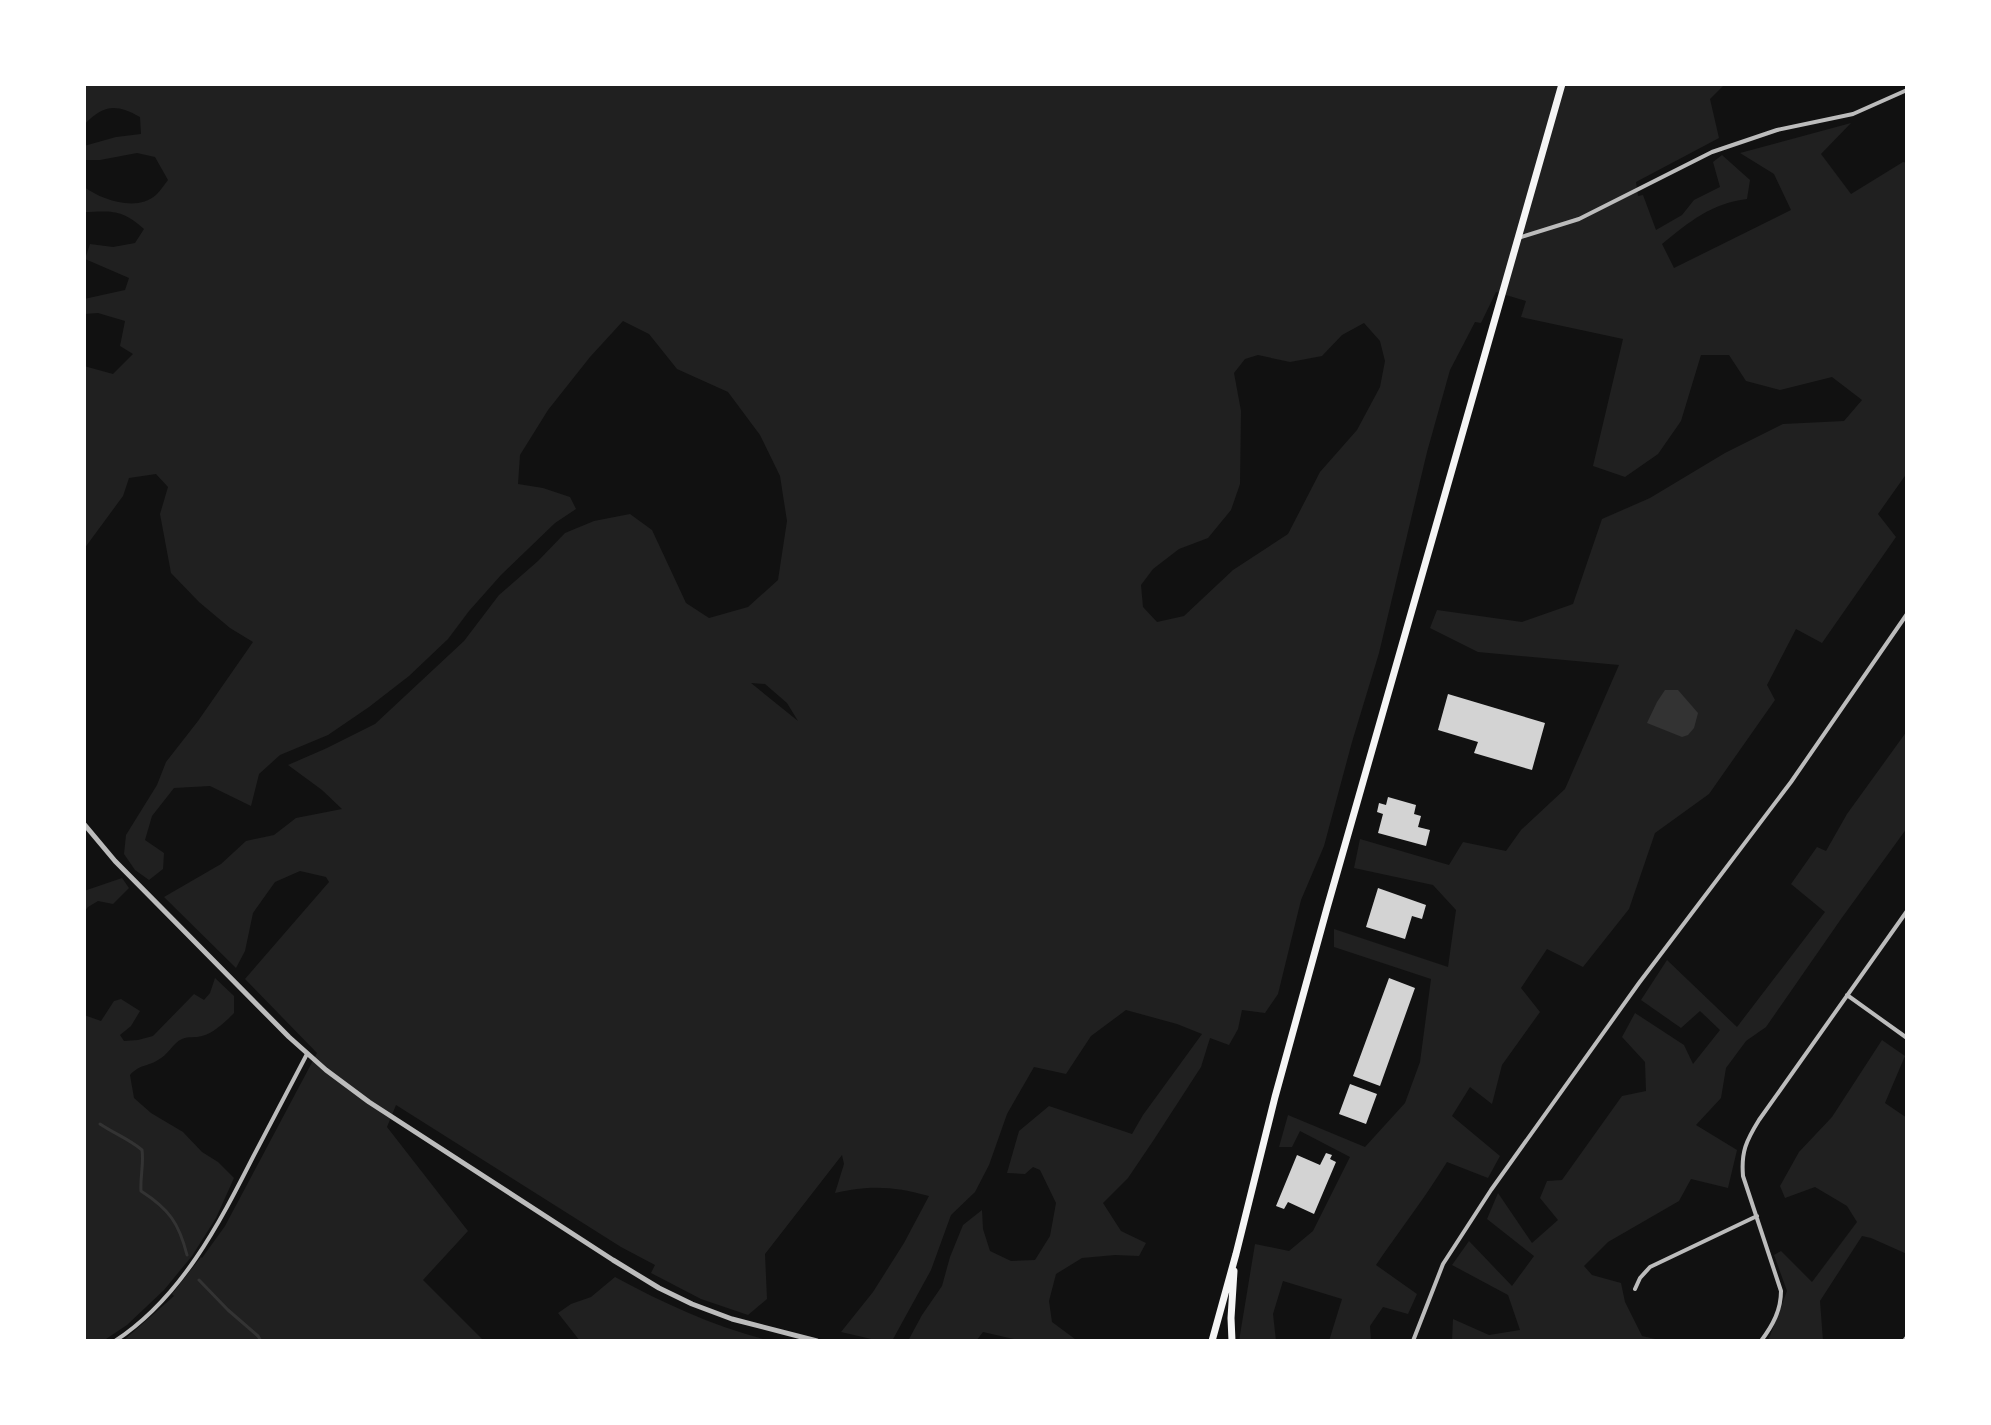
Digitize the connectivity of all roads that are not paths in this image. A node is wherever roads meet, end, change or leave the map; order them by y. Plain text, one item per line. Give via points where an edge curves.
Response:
1 (1562, 84) edge
2 (1907, 90) edge
3 (1518, 238) junction
4 (1907, 614) edge
5 (84, 824) edge
6 (1907, 911) edge
7 (1847, 995) junction
8 (1907, 1038) edge
9 (307, 1054) junction
10 (1757, 1216) junction
11 (1236, 1254) junction
12 (1635, 1289) dead end
13 (115, 1341) edge
14 (817, 1341) edge
15 (1212, 1341) edge
16 (1232, 1341) edge
17 (1413, 1341) edge
18 (1761, 1341) edge

1 - 3 main road
2 - 3 street via 1853,114 1777,130 1712,152 1579,219
3 - 11 main road via 1327,908
4 - 17 street via 1791,782 1491,1190 1443,1264
5 - 9 street
6 - 7 street
7 - 8 street
7 - 10 street via 1745,1144 1743,1176
9 - 13 street via 233,1197 186,1272
9 - 14 street via 381,1110 659,1288 732,1319
10 - 12 street via 1650,1267
10 - 18 street via 1781,1291 1777,1314
11 - 15 main road
11 - 16 main road

